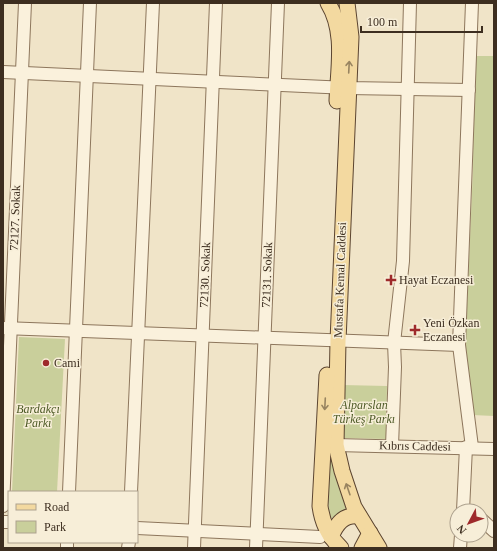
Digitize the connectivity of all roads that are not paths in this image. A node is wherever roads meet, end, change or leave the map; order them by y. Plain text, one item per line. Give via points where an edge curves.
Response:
1 (25, 3) edge
2 (90, 3) edge
3 (153, 3) edge
4 (216, 3) edge
5 (278, 3) edge
6 (328, 3) edge
7 (347, 3) edge
8 (410, 3) edge
9 (472, 3) edge
10 (3, 72) edge
11 (22, 72) junction
12 (87, 75) junction
13 (149, 78) junction
14 (213, 81) junction
15 (275, 84) junction
16 (343, 87) junction
17 (409, 88) junction
18 (469, 90) junction
19 (7, 328) edge
20 (76, 331) junction
21 (138, 333) junction
22 (202, 336) junction
23 (265, 338) junction
24 (333, 341) junction
25 (394, 343) junction
26 (459, 345) junction
27 (336, 445) junction
28 (392, 446) junction
29 (469, 447) junction
30 (494, 448) edge
31 (69, 491) edge
32 (131, 491) edge
33 (463, 503) edge
34 (3, 506) edge
35 (359, 516) junction
36 (138, 528) edge
37 (194, 531) junction
38 (370, 533) junction
39 (257, 534) junction
40 (328, 542) edge
41 (194, 548) edge
42 (256, 548) edge
43 (362, 548) edge
44 (379, 548) edge

1 - 11 street, 72127. Sokak
2 - 12 street
3 - 13 street
4 - 14 street, 72130. Sokak
5 - 15 street, 72131. Sokak
6 - 16 main road, Mustafa Kemal Caddesi via 339,33
16 -> 7 main road, Mustafa Kemal Caddesi via 351,37
8 - 17 street
9 - 18 street
10 - 11 street
11 - 12 street
11 - 19 street, 72127. Sokak
12 - 13 street
12 - 20 street
13 - 14 street
13 - 21 street
14 - 15 street
14 - 22 street, 72130. Sokak
15 - 16 street
15 - 23 street, 72131. Sokak
16 - 17 street
16 - 24 main road, Mustafa Kemal Caddesi
17 - 18 street
17 - 25 street via 403,261
18 - 26 street
19 - 20 street
19 - 34 street, 72127. Sokak
20 - 21 street
20 - 31 street
21 - 22 street
21 - 32 street
22 - 23 street
22 - 37 street, 72130. Sokak
23 - 24 street
23 - 39 street, 72131. Sokak
24 - 25 street
24 - 27 main road, Mustafa Kemal Caddesi
24 -> 40 main road, Mustafa Kemal Caddesi via 320,495 321,515
25 - 26 street
25 - 28 street
26 - 29 street
27 - 28 street, Kıbrıs Caddesi
35 -> 27 main road, Mustafa Kemal Caddesi via 348,490
28 - 29 street, Kıbrıs Caddesi
29 - 30 street, Kıbrıs Caddesi
29 - 33 street
35 - 38 main road, Mustafa Kemal Caddesi
35 - 40 main road via 342,520
36 - 37 street
37 - 39 street
37 - 41 street, 72130. Sokak
38 - 43 main road
38 - 44 main road, Mustafa Kemal Caddesi
39 - 40 street
39 - 42 street, 72131. Sokak

